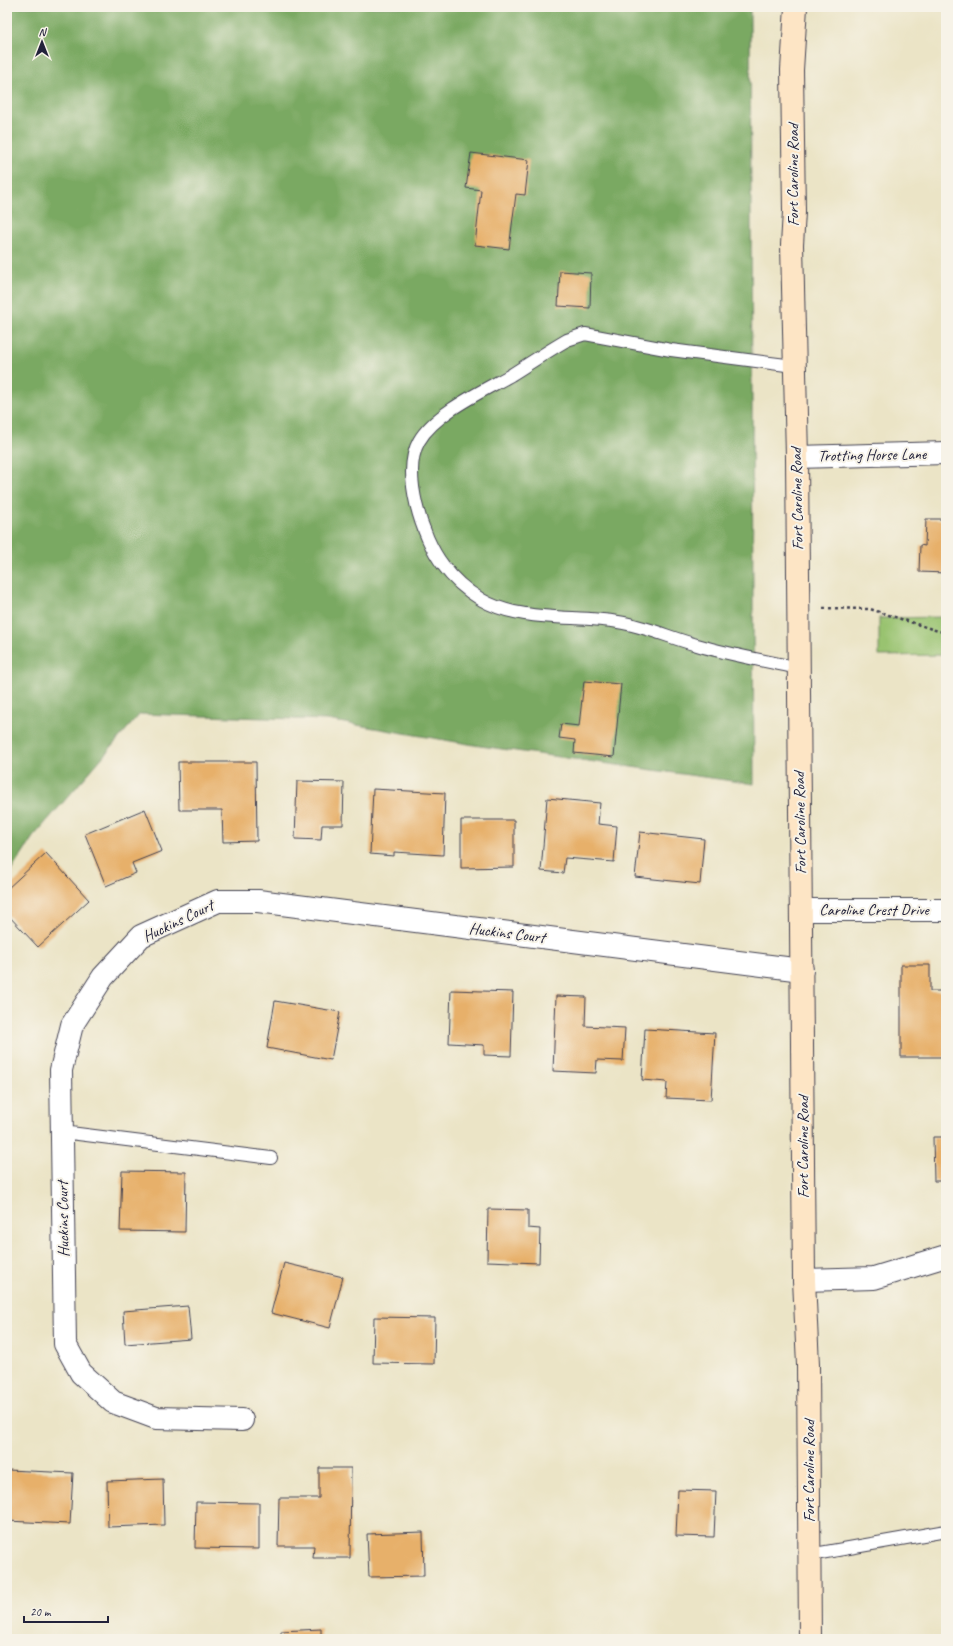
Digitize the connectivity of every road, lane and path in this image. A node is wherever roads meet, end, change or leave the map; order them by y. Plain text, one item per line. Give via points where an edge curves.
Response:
1 (796, 7) edge
2 (794, 366) junction
3 (946, 453) edge
4 (797, 457) junction
5 (798, 608) junction
6 (946, 632) edge
7 (799, 668) junction
8 (801, 910) junction
9 (946, 910) edge
10 (802, 970) junction
11 (62, 1132) junction
12 (271, 1158) dead end
13 (946, 1256) edge
14 (804, 1280) junction
15 (242, 1420) dead end
16 (946, 1531) edge
17 (809, 1555) junction
18 (810, 1639) edge

1 - 2 street, Fort Caroline Road via 792,70
2 - 4 street, Fort Caroline Road
2 - 7 lane via 642,345 585,334 567,340 442,415 419,441 413,468 412,491 418,514 442,564 455,580 482,600 509,611 617,622 652,629 723,653
3 - 4 street, Trotting Horse Lane
4 - 5 street, Fort Caroline Road
5 - 6 path via 870,609
5 - 7 street, Fort Caroline Road
7 - 8 street, Fort Caroline Road
8 - 9 street, Caroline Crest Drive
8 - 10 street, Fort Caroline Road
10 - 11 street, Huckins Court via 258,901 218,901 141,936 103,977 72,1025 61,1070
10 - 14 street, Fort Caroline Road
11 - 12 lane
11 - 15 street, Huckins Court via 65,1344 81,1373 114,1402 156,1418
13 - 14 street via 874,1278
14 - 17 street, Fort Caroline Road via 808,1365
16 - 17 lane
17 - 18 street, Fort Caroline Road

